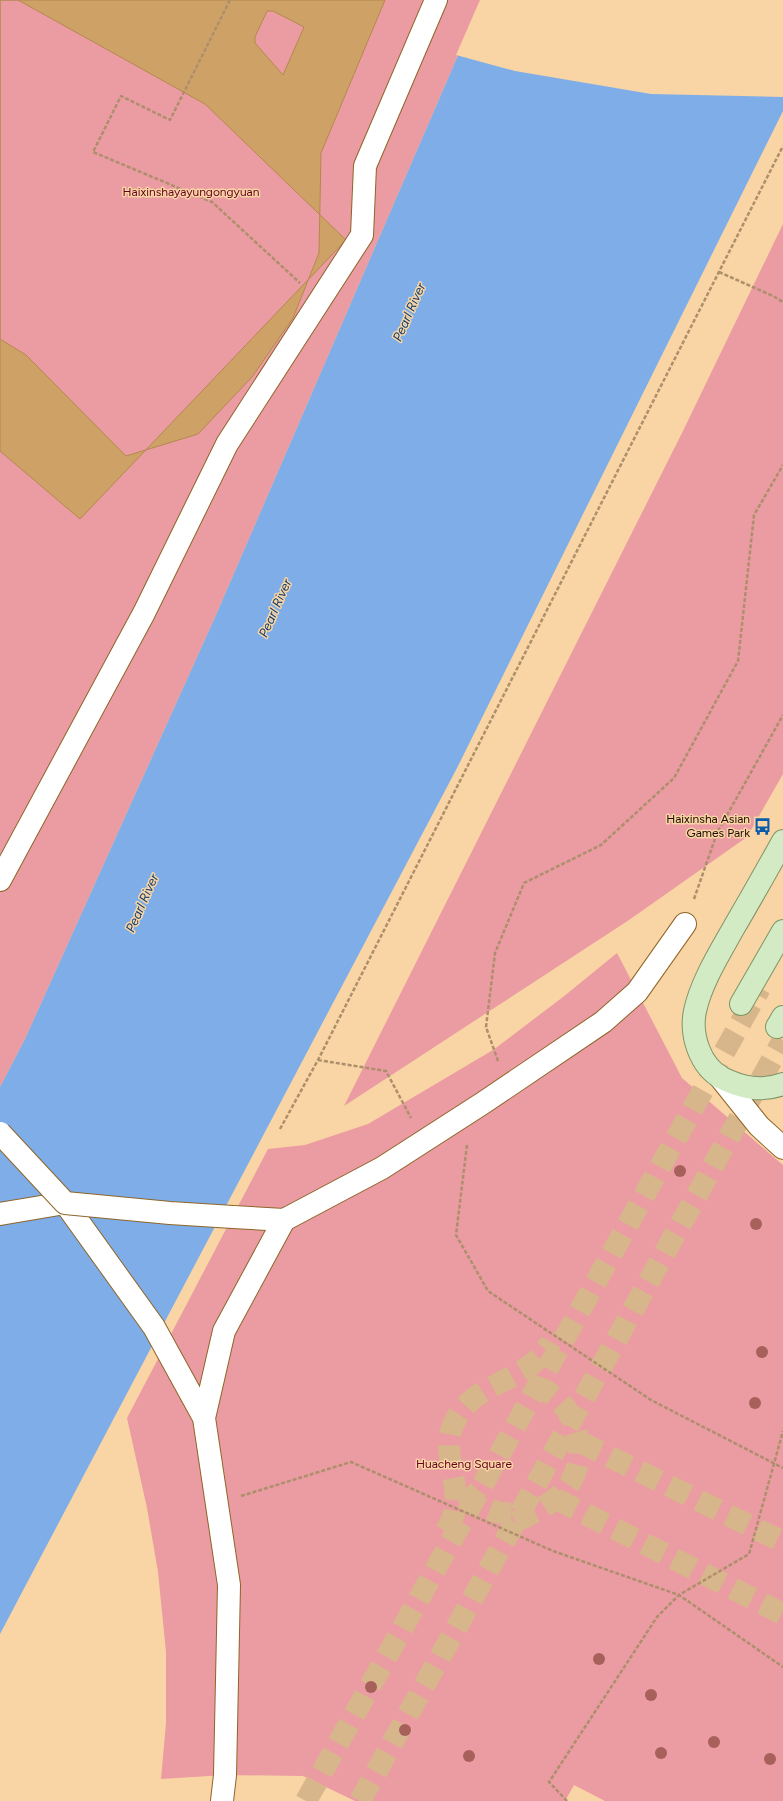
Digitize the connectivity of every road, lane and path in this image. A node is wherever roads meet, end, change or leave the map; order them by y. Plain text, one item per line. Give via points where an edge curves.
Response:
1 (230, 0) edge
2 (436, 0) edge
3 (783, 146) edge
4 (719, 272) junction
5 (320, 301) junction
6 (783, 302) edge
7 (783, 466) edge
8 (783, 715) edge
9 (783, 841) edge
10 (0, 880) edge
11 (685, 924) joint
12 (783, 931) edge
13 (741, 1004) tunnel mouth
14 (318, 1060) junction
15 (719, 1076) junction
16 (783, 1084) edge
17 (508, 1086) junction
18 (403, 1104) dead end
19 (472, 1110) junction
20 (280, 1129) dead end
21 (0, 1133) edge
22 (783, 1148) edge
23 (65, 1202) junction
24 (0, 1214) edge
25 (284, 1220) junction
26 (204, 1418) junction
27 (783, 1431) edge
28 (774, 1464) junction
29 (783, 1468) edge
30 (217, 1504) junction
31 (679, 1595) junction
32 (783, 1667) edge
33 (222, 1801) edge
34 (567, 1801) edge

1 - 5 path via 170,120 121,96 93,152 212,202
2 - 5 street via 365,166 362,235
3 - 4 path
4 - 6 path
4 - 14 path
5 - 10 street via 227,444 144,613
7 - 17 path via 754,515 738,661 674,778 601,845 524,883 495,954 486,1027
8 - 11 path via 717,833
9 - 15 main road via 720,953 695,1011 693,1029 697,1047 706,1063
11 - 17 street via 637,992 603,1022
12 - 13 main road
14 - 18 path via 386,1071
14 - 20 path
15 - 16 main road via 737,1086 757,1089 773,1088
15 - 22 street via 759,1126
17 - 19 street
19 - 25 street via 382,1168
19 - 28 path via 456,1235 488,1291 651,1400
21 - 23 street, bridge
23 - 24 street
23 - 25 street, bridge via 170,1213
23 - 26 street via 154,1327
25 - 26 street via 224,1331
26 - 30 street
27 - 28 path
28 - 29 path
28 - 31 path via 749,1554
30 - 31 path via 351,1462 553,1551
30 - 33 street via 229,1584 225,1775
31 - 32 path
31 - 34 path via 657,1617 549,1782

